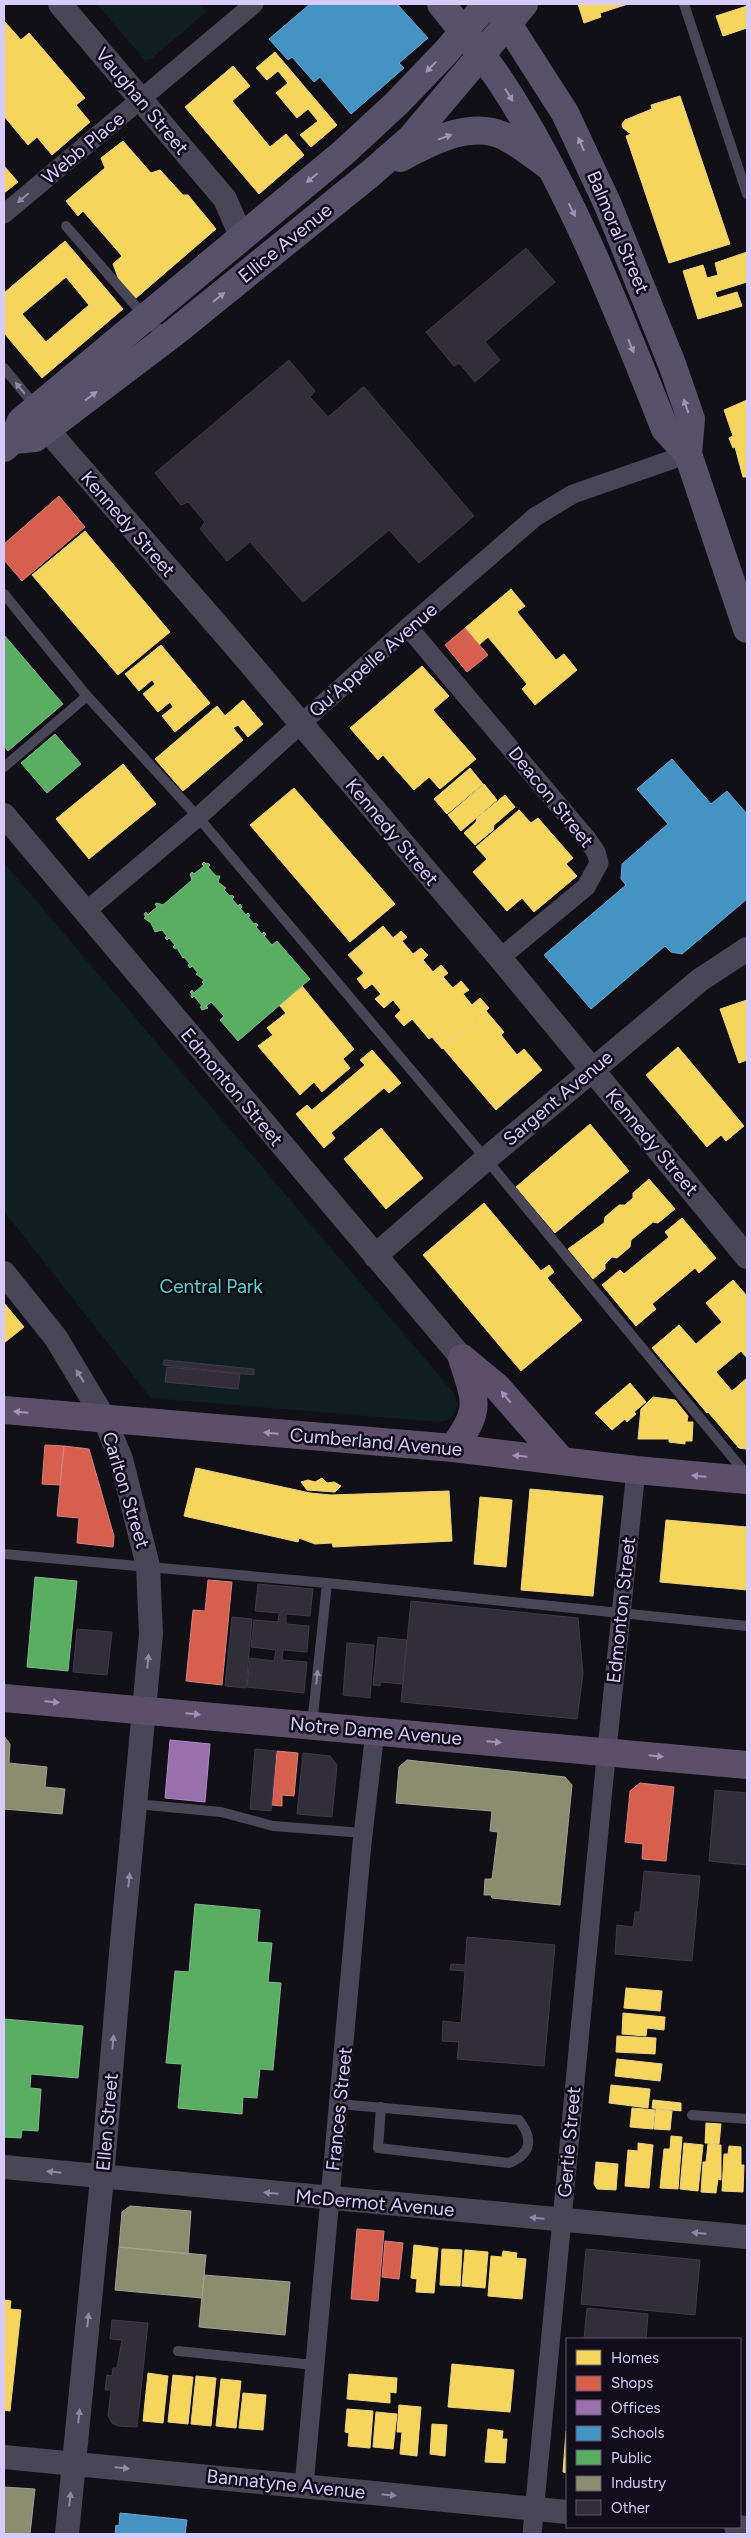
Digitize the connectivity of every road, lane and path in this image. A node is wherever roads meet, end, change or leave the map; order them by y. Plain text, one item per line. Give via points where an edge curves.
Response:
1 (60, 4) edge
2 (254, 4) edge
3 (442, 4) edge
4 (487, 4) edge
5 (684, 4) edge
6 (510, 10) edge
7 (463, 31) junction
8 (482, 54) junction
9 (141, 100) junction
10 (550, 166) junction
11 (370, 174) junction
12 (747, 194) edge
13 (4, 214) edge
14 (66, 226) dead end
15 (251, 229) junction
16 (280, 245) junction
17 (146, 318) junction
18 (175, 332) junction
19 (4, 368) edge
20 (48, 425) junction
21 (8, 444) edge
22 (688, 454) junction
23 (4, 594) edge
24 (408, 627) junction
25 (747, 629) edge
26 (87, 696) junction
27 (300, 724) junction
28 (4, 767) edge
29 (4, 815) edge
30 (198, 817) junction
31 (85, 912) junction
32 (747, 949) edge
33 (500, 958) junction
34 (592, 1070) junction
35 (486, 1159) junction
36 (375, 1256) junction
37 (747, 1257) edge
38 (4, 1273) edge
39 (462, 1358) junction
40 (4, 1410) edge
41 (104, 1418) junction
42 (452, 1448) junction
43 (561, 1460) junction
44 (636, 1470) junction
45 (747, 1476) edge
46 (747, 1480) edge
47 (4, 1554) edge
48 (148, 1566) junction
49 (327, 1583) junction
50 (621, 1614) junction
51 (747, 1626) edge
52 (4, 1698) edge
53 (144, 1710) junction
54 (312, 1726) junction
55 (375, 1732) junction
56 (606, 1751) junction
57 (747, 1765) edge
58 (136, 1804) junction
59 (364, 1834) junction
60 (339, 2104) junction
61 (381, 2108) junction
62 (692, 2115) dead end
63 (747, 2119) edge
64 (4, 2167) edge
65 (102, 2178) junction
66 (329, 2199) junction
67 (561, 2220) junction
68 (747, 2237) edge
69 (178, 2350) dead end
70 (314, 2365) junction
71 (4, 2457) edge
72 (74, 2464) junction
73 (304, 2486) junction
74 (534, 2510) junction
75 (566, 2512) edge
76 (67, 2534) edge
77 (532, 2534) edge

1 - 9 street, Vaughan Street
2 - 9 street, Webb Place
3 - 7 main road, Balmoral Street
4 - 7 main road, Ellice Avenue
5 - 12 lane
6 - 8 main road, Ellice Avenue
22 -> 6 main road, Balmoral Street via 691,419 672,364 608,205 565,113
7 - 8 main road, Balmoral Street
7 -> 15 main road, Ellice Avenue via 344,153
8 -> 10 main road, Balmoral Street
8 - 11 main road, Ellice Avenue via 411,138
9 -> 13 street, Webb Place
9 - 15 street, Vaughan Street
11 -> 10 main road via 440,138 467,131 504,136
10 -> 22 main road, Balmoral Street via 596,263 665,429
11 - 16 main road, Ellice Avenue
14 - 17 lane
15 - 16 street, Vaughan Street
15 - 17 main road, Ellice Avenue
18 -> 16 main road, Ellice Avenue
17 - 18 lane via 155,328
17 - 20 main road, Ellice Avenue
20 -> 18 main road, Ellice Avenue
20 -> 19 lane
20 - 21 main road, Ellice Avenue via 35,438
20 - 27 street, Kennedy Street
22 - 24 street, Qu'Appelle Avenue via 558,502 535,517
22 - 25 main road, Balmoral Street
23 - 26 lane
24 - 27 street, Qu'Appelle Avenue
24 - 33 street, Deacon Street via 596,852 599,863 586,887
26 - 28 lane
26 - 30 lane
27 - 30 street, Qu'Appelle Avenue
27 - 33 street, Kennedy Street
29 - 31 street, Edmonton Street
30 - 31 street, Qu'Appelle Avenue
30 - 35 lane
31 - 36 street, Edmonton Street
32 - 34 street, Sargent Avenue via 700,980
33 - 34 street, Kennedy Street
34 - 35 street, Sargent Avenue
34 - 37 street, Kennedy Street
35 - 36 street, Sargent Avenue
35 - 45 lane
36 - 39 street, Edmonton Street
41 -> 38 street, Carlton Street via 56,1338
39 - 42 main road via 474,1392 475,1407 467,1429
43 -> 39 main road via 498,1387
41 -> 40 main road, Cumberland Avenue
42 -> 41 main road, Cumberland Avenue
41 - 48 street, Carlton Street via 121,1459
43 -> 42 main road, Cumberland Avenue
43 - 44 main road, Cumberland Avenue
46 -> 44 main road, Cumberland Avenue
44 - 50 street, Edmonton Street
47 - 48 lane
48 - 49 lane
53 -> 48 street, Carlton Street via 150,1634
49 - 50 lane
54 -> 49 lane
50 - 51 lane
50 - 56 street, Edmonton Street
52 -> 53 main road, Notre Dame Avenue
53 -> 54 main road, Notre Dame Avenue
53 - 58 street, Ellen Street
54 - 55 main road, Notre Dame Avenue
55 -> 56 main road, Notre Dame Avenue
55 - 59 street, Frances Street
56 -> 57 main road, Notre Dame Avenue
56 - 67 street, Gertie Street
58 - 59 lane via 221,1812 273,1826
65 -> 58 street, Ellen Street
59 - 60 street, Frances Street
60 - 61 lane
60 - 66 street, Frances Street
61 - 61 lane via 519,2120 527,2132 528,2146 521,2158 509,2163 378,2148
62 - 63 lane
65 -> 64 street, McDermot Avenue
66 -> 65 street, McDermot Avenue
72 -> 65 street, Ellen Street
67 -> 66 street, McDermot Avenue
66 - 70 street, Frances Street
68 -> 67 street, McDermot Avenue
67 - 74 street, Gertie Street
69 - 70 lane
70 - 73 street, Frances Street
71 - 72 street, Bannatyne Avenue
72 -> 73 street, Bannatyne Avenue
76 -> 72 street, Ellen Street
73 -> 74 street, Bannatyne Avenue
74 - 75 street, Bannatyne Avenue
74 - 77 street, Gertie Street

